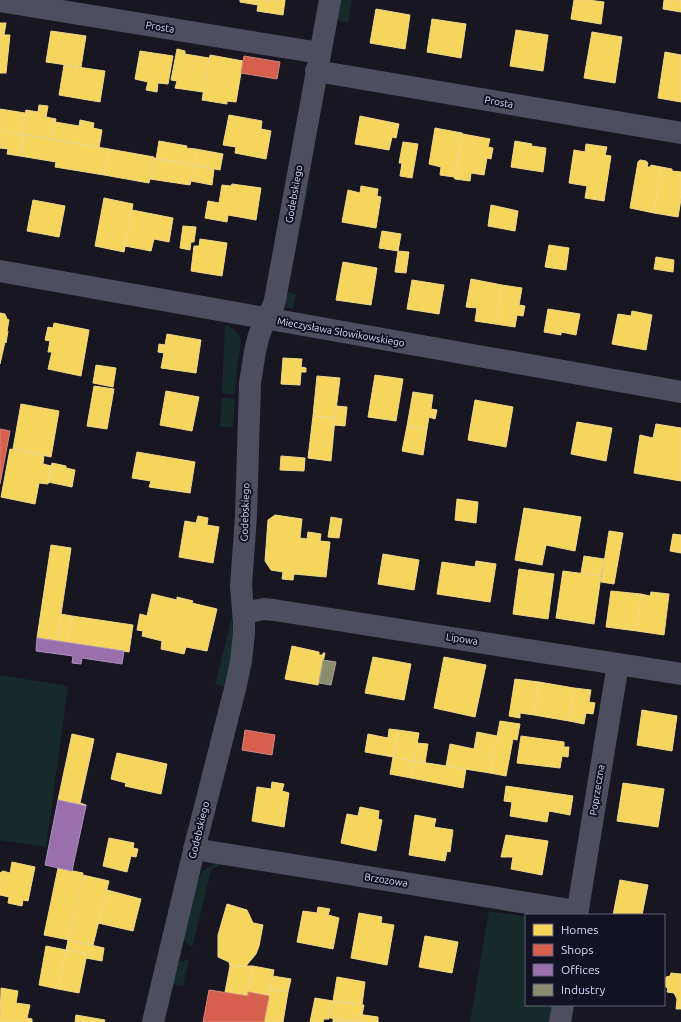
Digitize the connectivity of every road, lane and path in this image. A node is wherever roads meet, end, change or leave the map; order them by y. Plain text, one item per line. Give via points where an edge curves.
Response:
1 (330, 0) edge
2 (0, 1) edge
3 (318, 62) junction
4 (681, 133) edge
5 (0, 271) edge
6 (267, 318) junction
7 (681, 392) edge
8 (244, 613) junction
9 (618, 664) junction
10 (681, 674) edge
11 (194, 849) junction
12 (577, 913) edge
13 (563, 1006) edge
14 (153, 1022) edge
15 (560, 1022) edge

1 - 3 street, Godebskiego
2 - 3 street, Prosta
3 - 4 street, Prosta
3 - 6 street, Godebskiego via 275,300
5 - 6 street, Mieczysława Słowikowskiego
6 - 7 street, Mieczysława Słowikowskiego
6 - 8 street, Godebskiego via 256,344 250,383 241,586
8 - 9 street, Lipowa via 274,610
8 - 11 street, Godebskiego via 243,647 236,685
9 - 10 street, Lipowa
9 - 12 street, Poprzeczna
11 - 12 street, Brzozowa
11 - 14 street, Godebskiego
13 - 15 street

